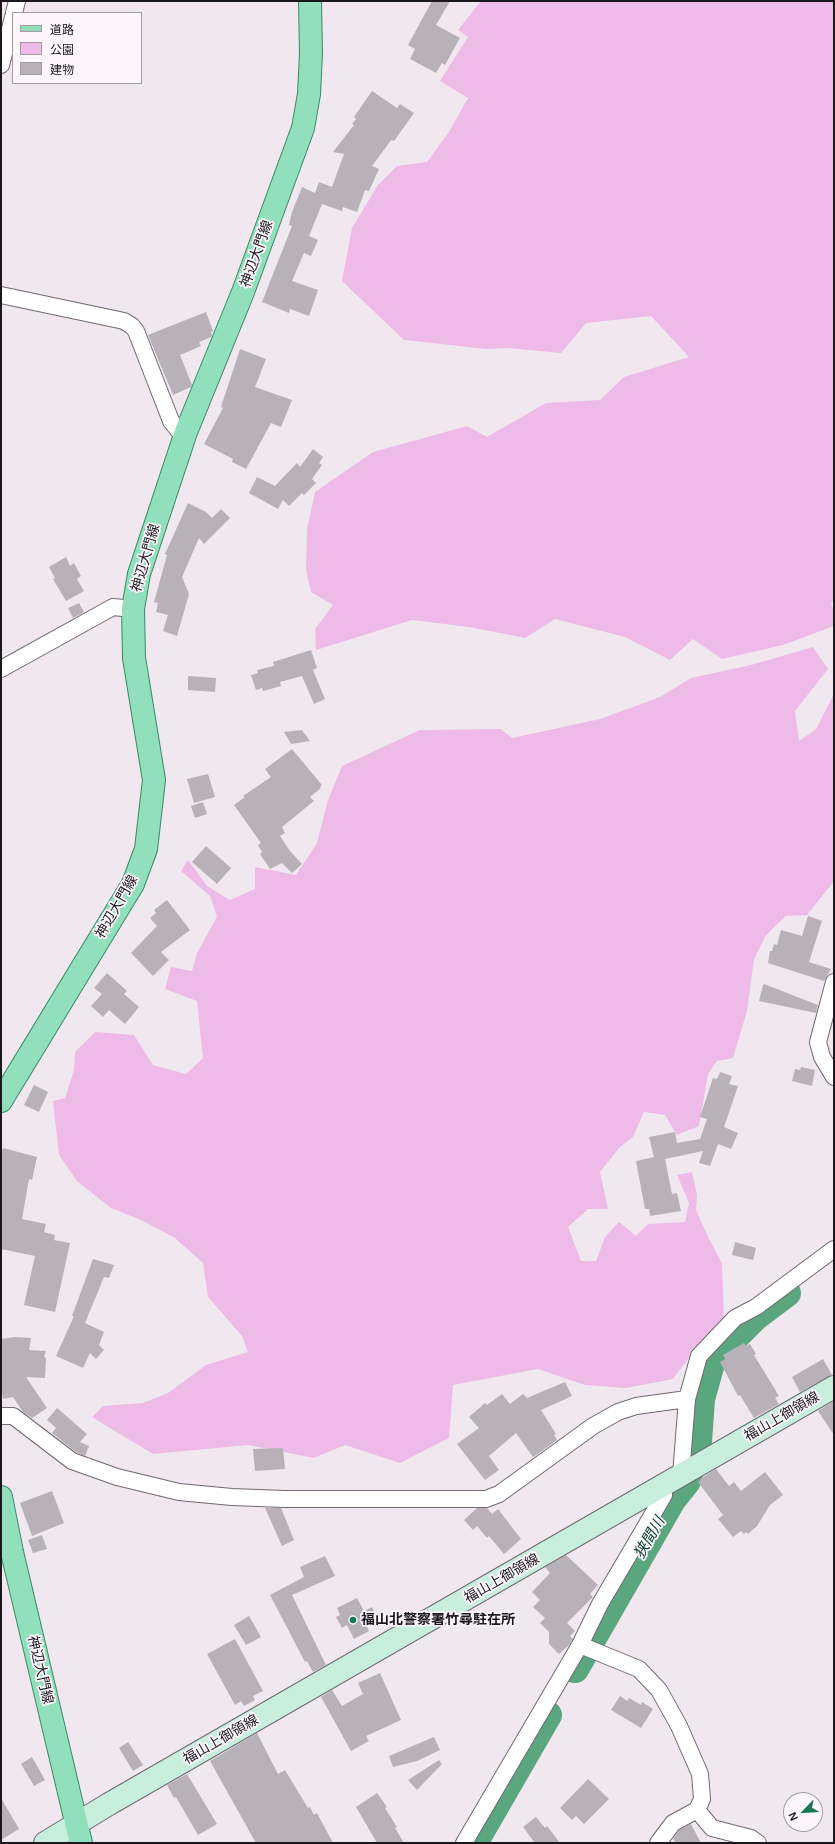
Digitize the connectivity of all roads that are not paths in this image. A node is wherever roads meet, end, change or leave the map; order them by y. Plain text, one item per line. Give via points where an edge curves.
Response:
1 (17, 1) edge
2 (310, 1) edge
3 (14, 12) edge
4 (12, 21) edge
5 (1, 65) edge
6 (1, 295) edge
7 (186, 432) junction
8 (132, 609) junction
9 (1, 669) edge
10 (834, 982) edge
11 (834, 1077) edge
12 (3, 1091) edge
13 (834, 1249) edge
14 (834, 1387) edge
15 (688, 1399) junction
16 (1, 1416) edge
17 (682, 1475) junction
18 (1, 1497) edge
19 (580, 1645) junction
20 (697, 1810) junction
21 (78, 1833) edge
22 (45, 1843) edge
23 (464, 1843) edge
24 (658, 1843) edge
25 (758, 1843) edge

1 - 3 street
2 - 7 main road, 神辺大門線 via 309,94 303,128 244,292
4 - 5 street
6 - 7 street via 124,321 132,326 171,421 178,430
7 - 8 main road, 神辺大門線 via 139,574
8 - 9 street via 113,607
8 - 12 main road, 神辺大門線 via 134,658 154,780 146,849 133,884
10 - 11 street via 818,1042 822,1057
13 - 15 street via 756,1307 735,1318 699,1356
14 - 17 main road, 福山上御領線
15 - 16 street via 636,1406 618,1412 593,1426 499,1494 486,1499 284,1499 178,1492 117,1477 72,1461 13,1416
15 - 17 street
17 - 19 street via 664,1495 600,1604
17 - 21 main road, 福山上御領線
18 - 21 main road, 神辺大門線
19 - 20 street via 639,1669 659,1690 679,1726 700,1774 702,1799
19 - 23 street
20 - 24 street via 673,1823
20 - 25 street via 712,1828 751,1838
21 - 22 main road, 福山上御領線

